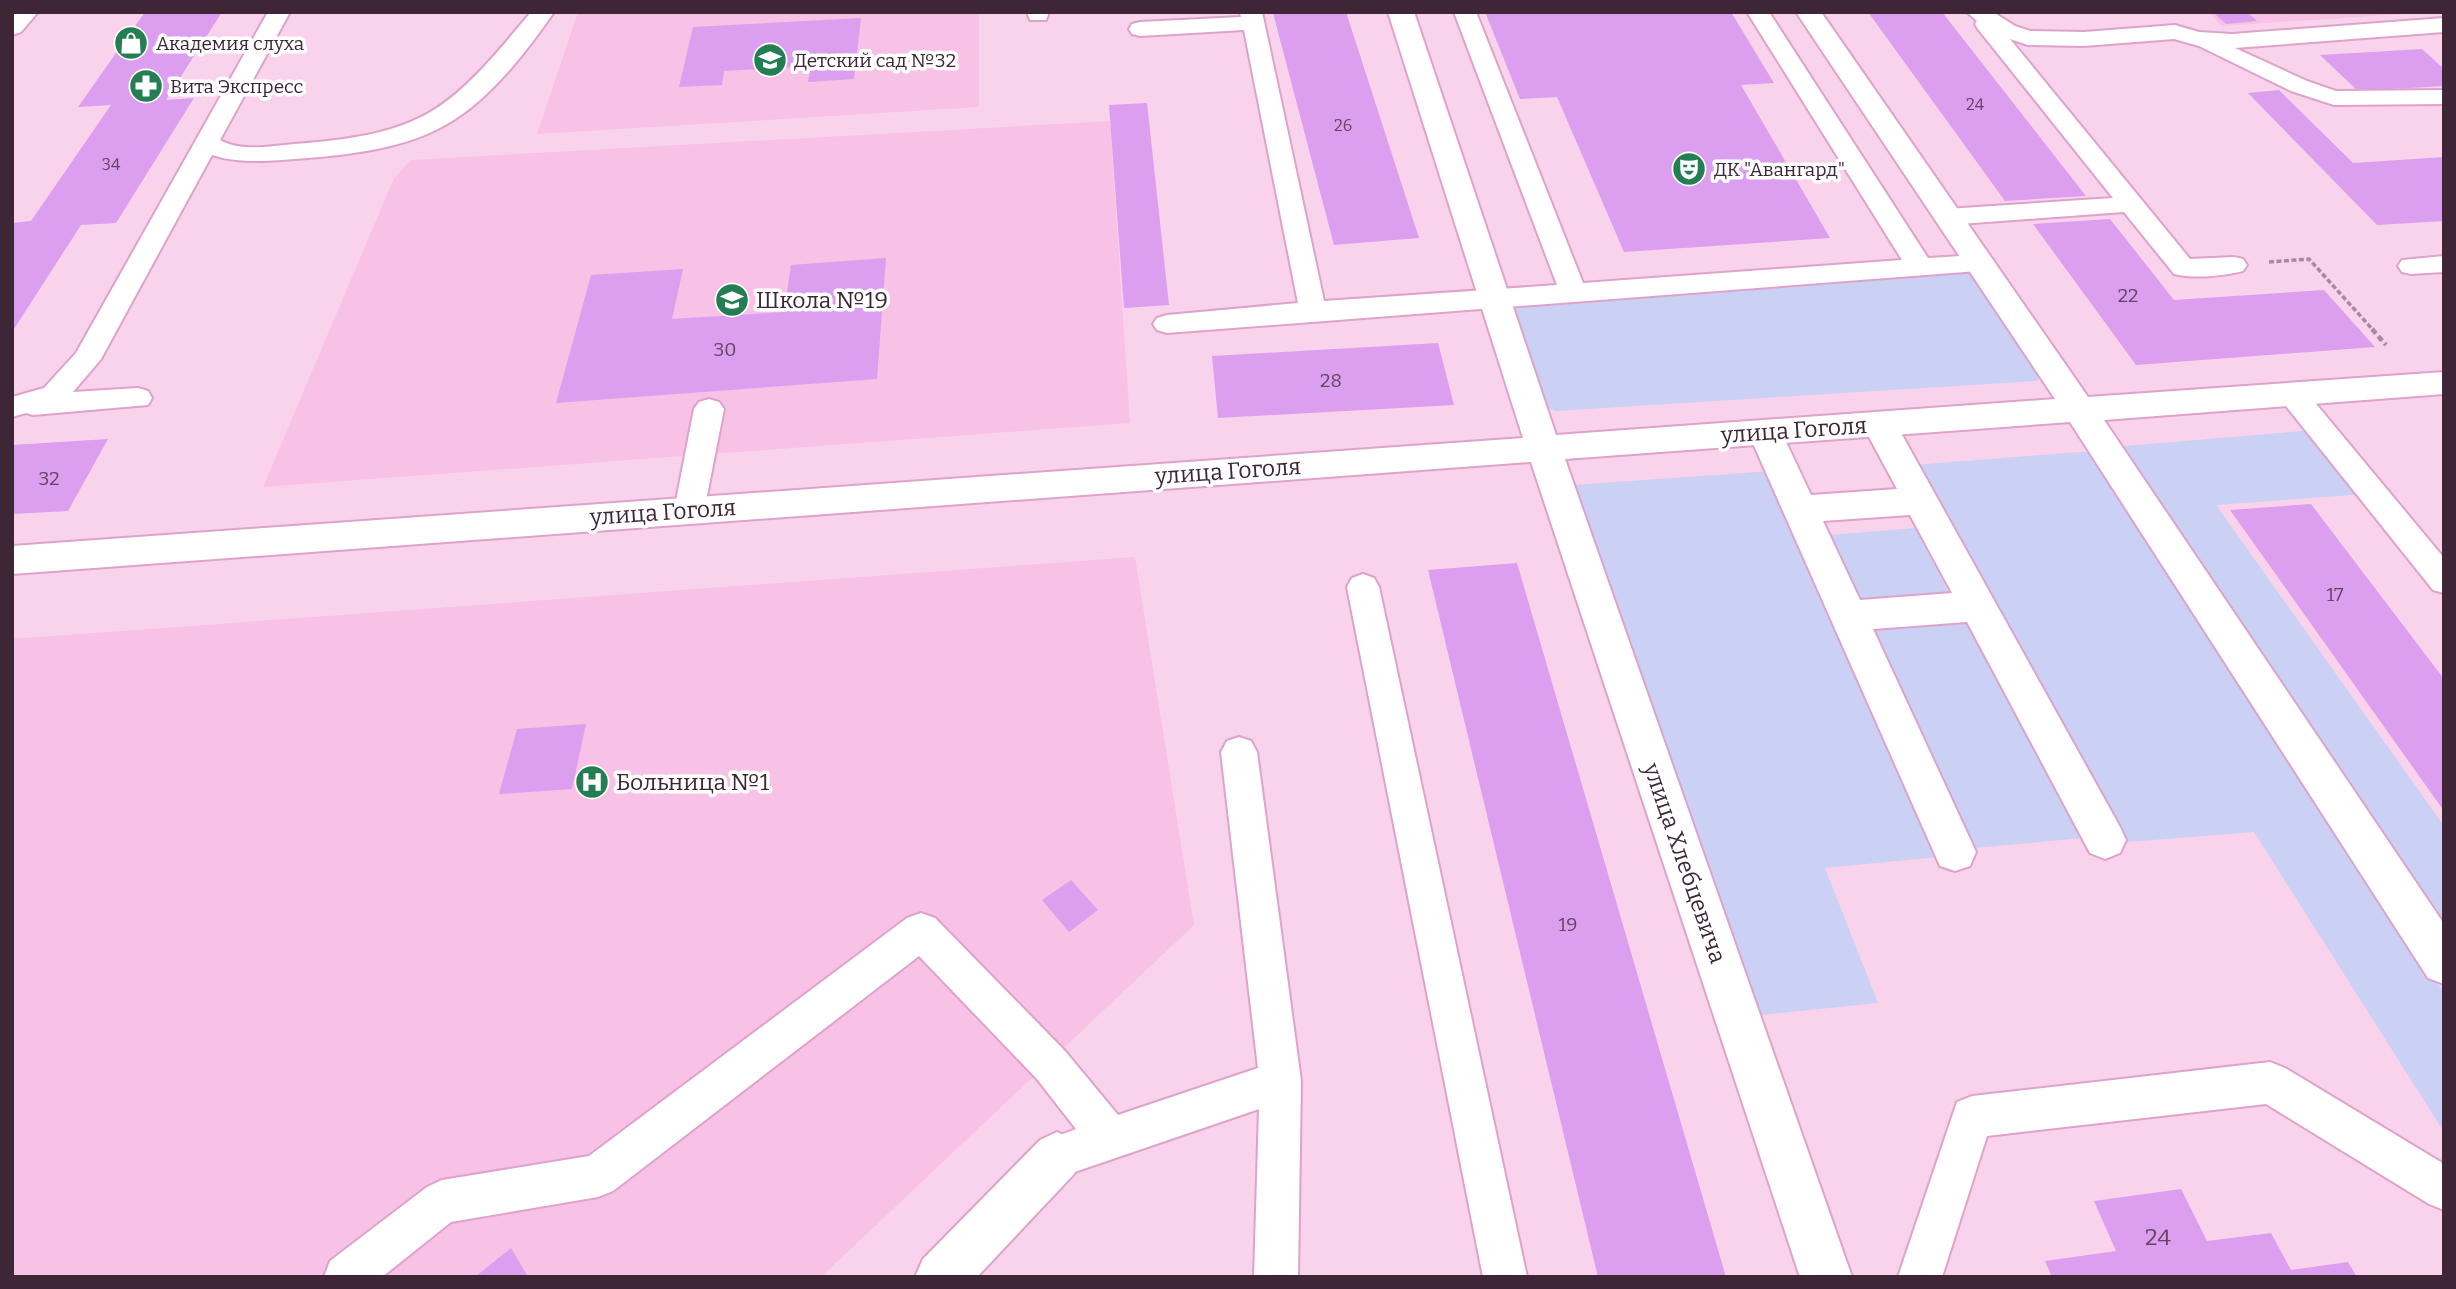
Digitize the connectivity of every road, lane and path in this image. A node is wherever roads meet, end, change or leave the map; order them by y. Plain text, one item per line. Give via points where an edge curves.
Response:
1 (26, 12) edge
2 (279, 12) edge
3 (543, 12) edge
4 (1401, 12) edge
5 (1465, 12) edge
6 (1758, 12) edge
7 (1808, 12) edge
8 (1977, 12) edge
9 (1252, 17) edge
10 (2444, 25) edge
11 (12, 27) edge
12 (1140, 29) dead end
13 (2197, 39) junction
14 (2444, 97) edge
15 (206, 143) junction
16 (2132, 204) junction
17 (1947, 217) junction
18 (1978, 263) junction
19 (2444, 264) edge
20 (2234, 265) joint
21 (2411, 266) dead end
22 (1920, 267) junction
23 (1574, 293) junction
24 (1494, 298) junction
25 (1313, 311) junction
26 (1167, 324) dead end
27 (2389, 349) dead end
28 (2444, 383) edge
29 (2292, 394) junction
30 (138, 398) dead end
31 (15, 407) edge
32 (709, 409) dead end
33 (2078, 409) junction
34 (1879, 424) junction
35 (1765, 432) junction
36 (1544, 449) junction
37 (1921, 501) junction
38 (1799, 509) junction
39 (689, 510) junction
40 (12, 560) edge
41 (2444, 580) edge
42 (1363, 587) dead end
43 (1978, 606) junction
44 (1847, 616) junction
45 (1239, 752) dead end
46 (2105, 840) dead end
47 (1955, 852) dead end
48 (2444, 963) edge
49 (1280, 1082) junction
50 (1110, 1139) junction
51 (1057, 1157) joint
52 (2444, 1189) edge
53 (346, 1277) edge
54 (941, 1277) edge
55 (1276, 1277) edge
56 (1505, 1277) edge
57 (1826, 1277) edge
58 (1920, 1277) edge

1 - 11 street
2 - 15 lane
3 - 15 lane via 456,108 418,128 367,145 335,149 244,154 220,152
4 - 24 street, улица Хлебцевича
5 - 23 lane
6 - 22 lane
7 - 17 street
8 - 13 lane via 2028,38 2175,33
8 - 16 lane
9 - 12 lane
9 - 25 lane
10 - 13 lane via 2232,41
13 - 14 lane via 2334,98
15 - 31 lane via 87,359 54,395
16 - 17 lane
16 - 20 lane via 2183,268
17 - 18 street
18 - 22 lane
18 - 33 street
19 - 21 lane
20 - 27 path via 2309,259
22 - 23 lane
23 - 24 lane
24 - 25 lane
24 - 36 street, улица Хлебцевича
25 - 26 lane
28 - 29 street, улица Гоголя
29 - 33 street, улица Гоголя
29 - 41 lane
30 - 31 lane
32 - 39 lane
33 - 34 street, улица Гоголя
33 - 48 street
34 - 35 street, улица Гоголя
34 - 37 street
35 - 36 street, улица Гоголя
35 - 38 street
36 - 39 street, улица Гоголя
36 - 57 street, улица Хлебцевича
37 - 38 street
37 - 43 street
38 - 44 street
39 - 40 street, улица Гоголя
42 - 56 lane
43 - 44 street
43 - 46 street
44 - 47 street
45 - 49 lane
49 - 50 lane
49 - 55 lane
50 - 51 lane
50 - 53 lane via 1051,1065 921,931 598,1176 442,1202
51 - 54 street
52 - 58 lane via 2270,1083 1972,1117

